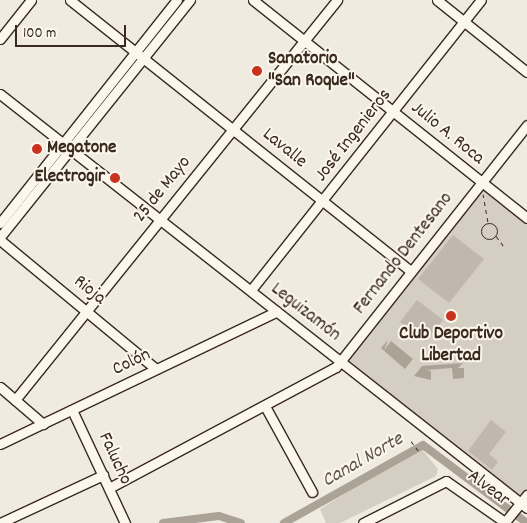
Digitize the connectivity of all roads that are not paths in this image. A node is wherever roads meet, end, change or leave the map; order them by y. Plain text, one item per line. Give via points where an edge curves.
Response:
1 (31, 0) edge
2 (70, 0) edge
3 (177, 0) edge
4 (190, 0) edge
5 (253, 0) edge
6 (337, 0) edge
7 (437, 0) edge
8 (481, 0) edge
9 (464, 21) junction
10 (0, 39) edge
11 (304, 41) junction
12 (136, 52) junction
13 (144, 58) junction
14 (527, 72) edge
15 (0, 94) edge
16 (393, 111) junction
17 (527, 125) edge
18 (233, 129) junction
19 (67, 146) junction
20 (481, 183) junction
21 (323, 202) junction
22 (527, 218) edge
23 (160, 220) junction
24 (0, 223) edge
25 (0, 239) edge
26 (411, 271) junction
27 (251, 290) junction
28 (87, 310) junction
29 (277, 311) junction
30 (341, 362) junction
31 (156, 369) junction
32 (0, 387) edge
33 (15, 400) junction
34 (265, 406) junction
35 (72, 410) junction
36 (43, 424) junction
37 (0, 444) edge
38 (103, 475) junction
39 (109, 488) junction
40 (312, 492) dead end
41 (527, 495) edge
42 (524, 506) edge
43 (124, 521) edge
44 (0, 522) edge
45 (363, 523) edge
46 (505, 523) edge

1 - 10 street
2 - 12 street, Lavalle
3 - 12 street
4 - 13 street
5 - 11 street, Julio A. Roca
6 - 11 street, 25 de Mayo
7 - 9 street
8 - 9 street, José Ingenieros
9 - 14 street
9 - 16 street, José Ingenieros
11 - 16 street, Julio A. Roca
11 - 18 street, 25 de Mayo
12 - 13 street, Lavalle
12 - 19 street
13 - 18 street, Lavalle
13 - 19 street
15 - 19 street, Leguizamón
16 - 20 street, Julio A. Roca
16 - 21 street, José Ingenieros
17 - 20 street, Fernando Dentesano
18 - 21 street, Lavalle
18 - 23 street, 25 de Mayo
19 - 23 street, Leguizamón
19 - 24 street
19 - 25 street
20 - 22 street, Julio A. Roca
20 - 26 street, Fernando Dentesano
21 - 26 street, Lavalle
21 - 27 street, José Ingenieros
23 - 27 street, Leguizamón
23 - 28 street, 25 de Mayo
25 - 28 street, Rioja
26 - 30 street, Fernando Dentesano
27 - 29 street, Leguizamón
28 - 31 street, Rioja
28 - 33 street, 25 de Mayo
29 - 30 street, Leguizamón
29 - 31 street, Colón
30 - 34 street, Fernando Dentesano
30 - 42 street, Leguizamón
31 - 35 street, Colón
32 - 33 street
33 - 36 street
34 - 39 street, Fernando Dentesano
34 - 40 street
35 - 36 street, Colón
35 - 38 street, Falucho
36 - 37 street, Colón
38 - 39 street, Falucho
38 - 44 street
39 - 43 street, Falucho
41 - 42 street
42 - 46 street
45 - 46 street, Alvear via 450,481

